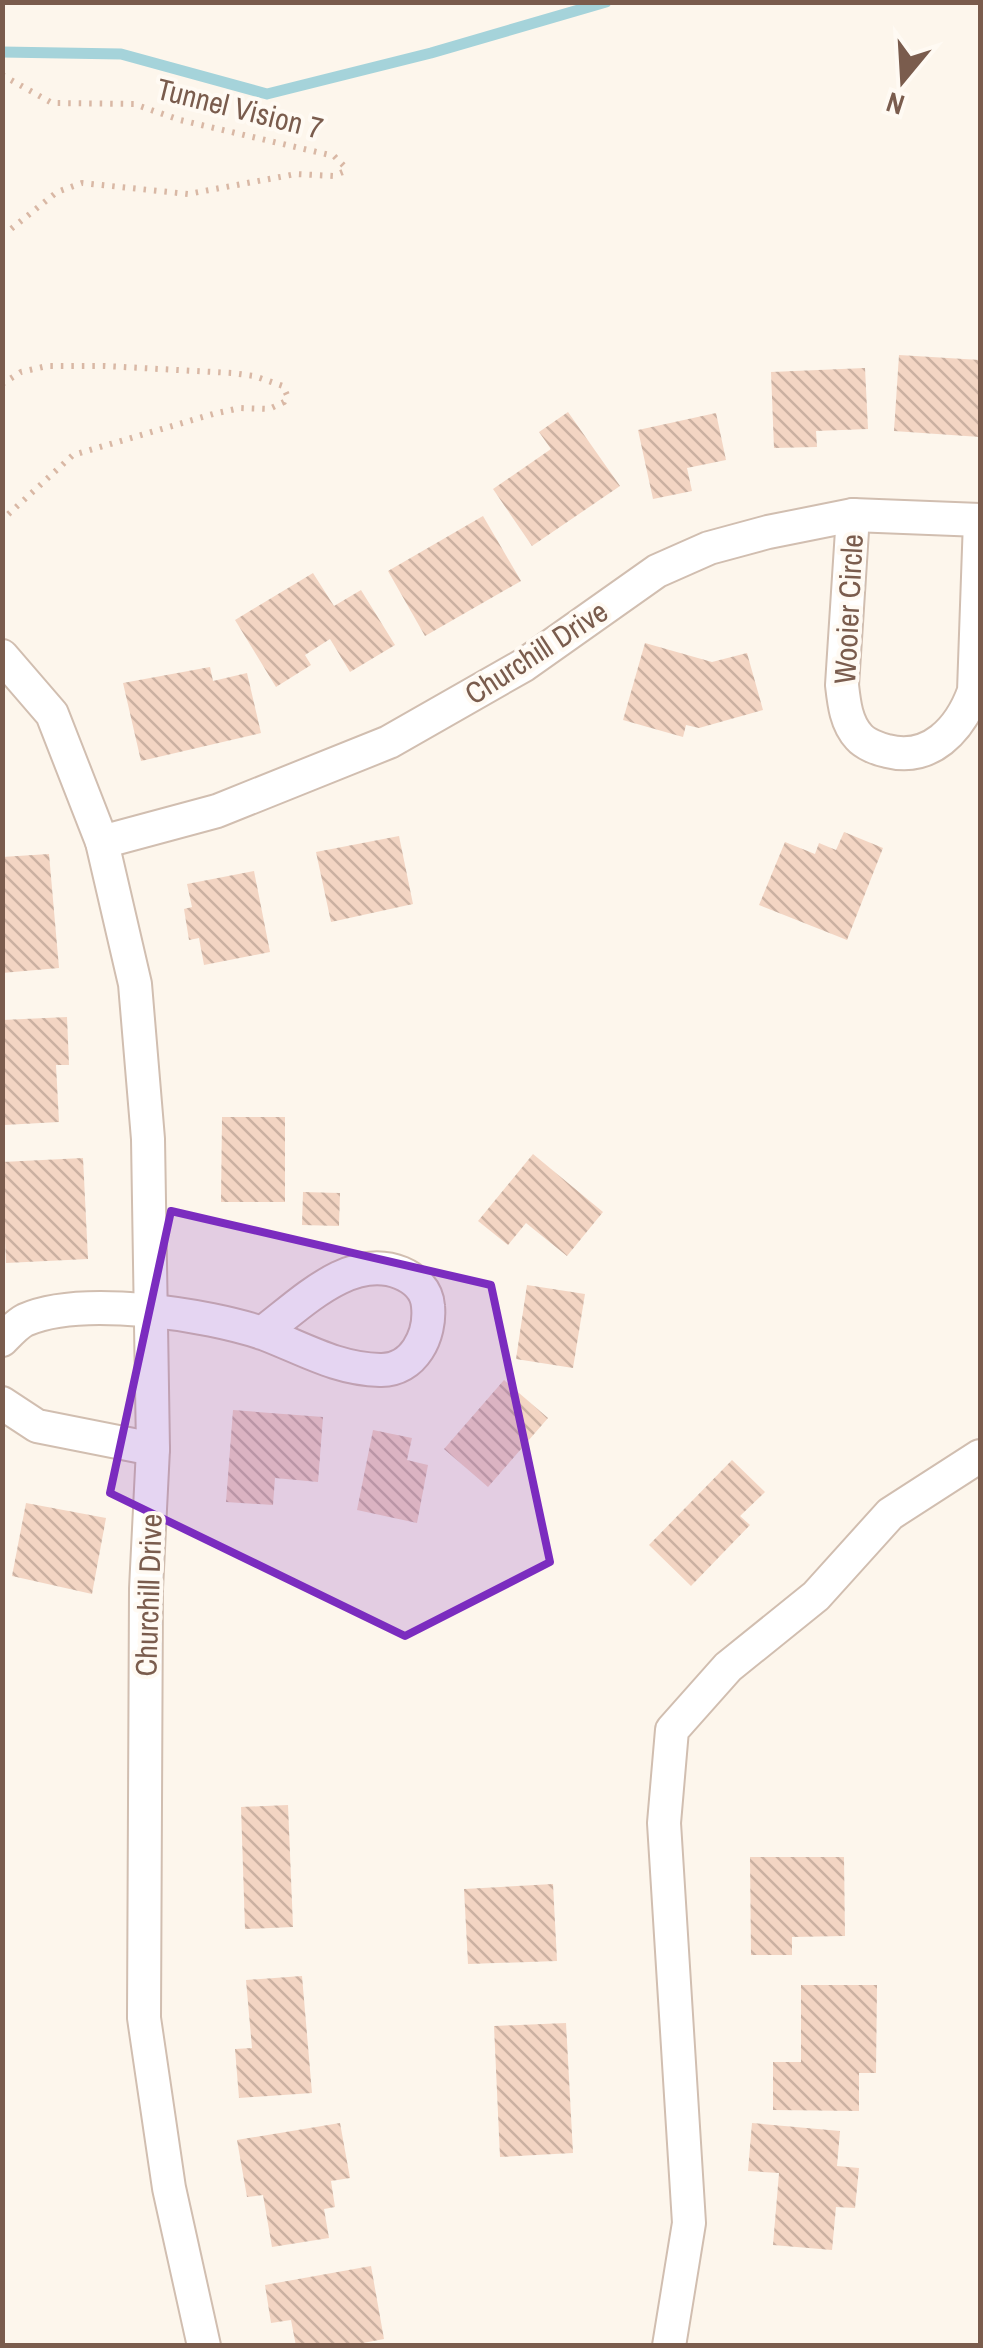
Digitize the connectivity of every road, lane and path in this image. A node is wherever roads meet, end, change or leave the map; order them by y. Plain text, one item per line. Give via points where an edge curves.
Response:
1 (2, 75) edge
2 (2, 228) edge
3 (2, 384) edge
4 (853, 515) junction
5 (2, 520) edge
6 (980, 520) edge
7 (2, 656) edge
8 (102, 842) junction
9 (151, 1309) junction
10 (262, 1333) junction
11 (2, 1340) edge
12 (2, 1402) edge
13 (153, 1449) junction
14 (980, 1456) edge
15 (204, 2346) edge
16 (669, 2346) edge

1 - 2 path, Tunnel Vision 7 via 52,103 134,104 334,156 345,167 334,176 296,174 188,194 82,182 11,229
3 - 5 path via 47,366 104,366 254,376 283,386 287,395 269,409 240,408 73,454
4 - 6 street, Churchill Drive
4 - 6 street, Wooier Circle via 846,713 860,738 904,755 931,748 953,731 974,691
4 - 8 street, Churchill Drive via 768,532 657,571 524,665 390,742 217,811
7 - 8 street, Churchill Drive via 52,714
8 - 9 street, Churchill Drive via 134,984 148,1139
9 - 10 street
9 - 11 street via 58,1311 22,1320
9 - 13 street, Churchill Drive
10 - 10 street via 333,1364 385,1371 415,1356 428,1329 428,1301 415,1279 388,1268 354,1271
12 - 13 street via 36,1426
13 - 15 street, Churchill Drive via 144,2018 169,2188
14 - 16 street via 890,1514 816,1596 728,1667 672,1730 664,1824 689,2223

